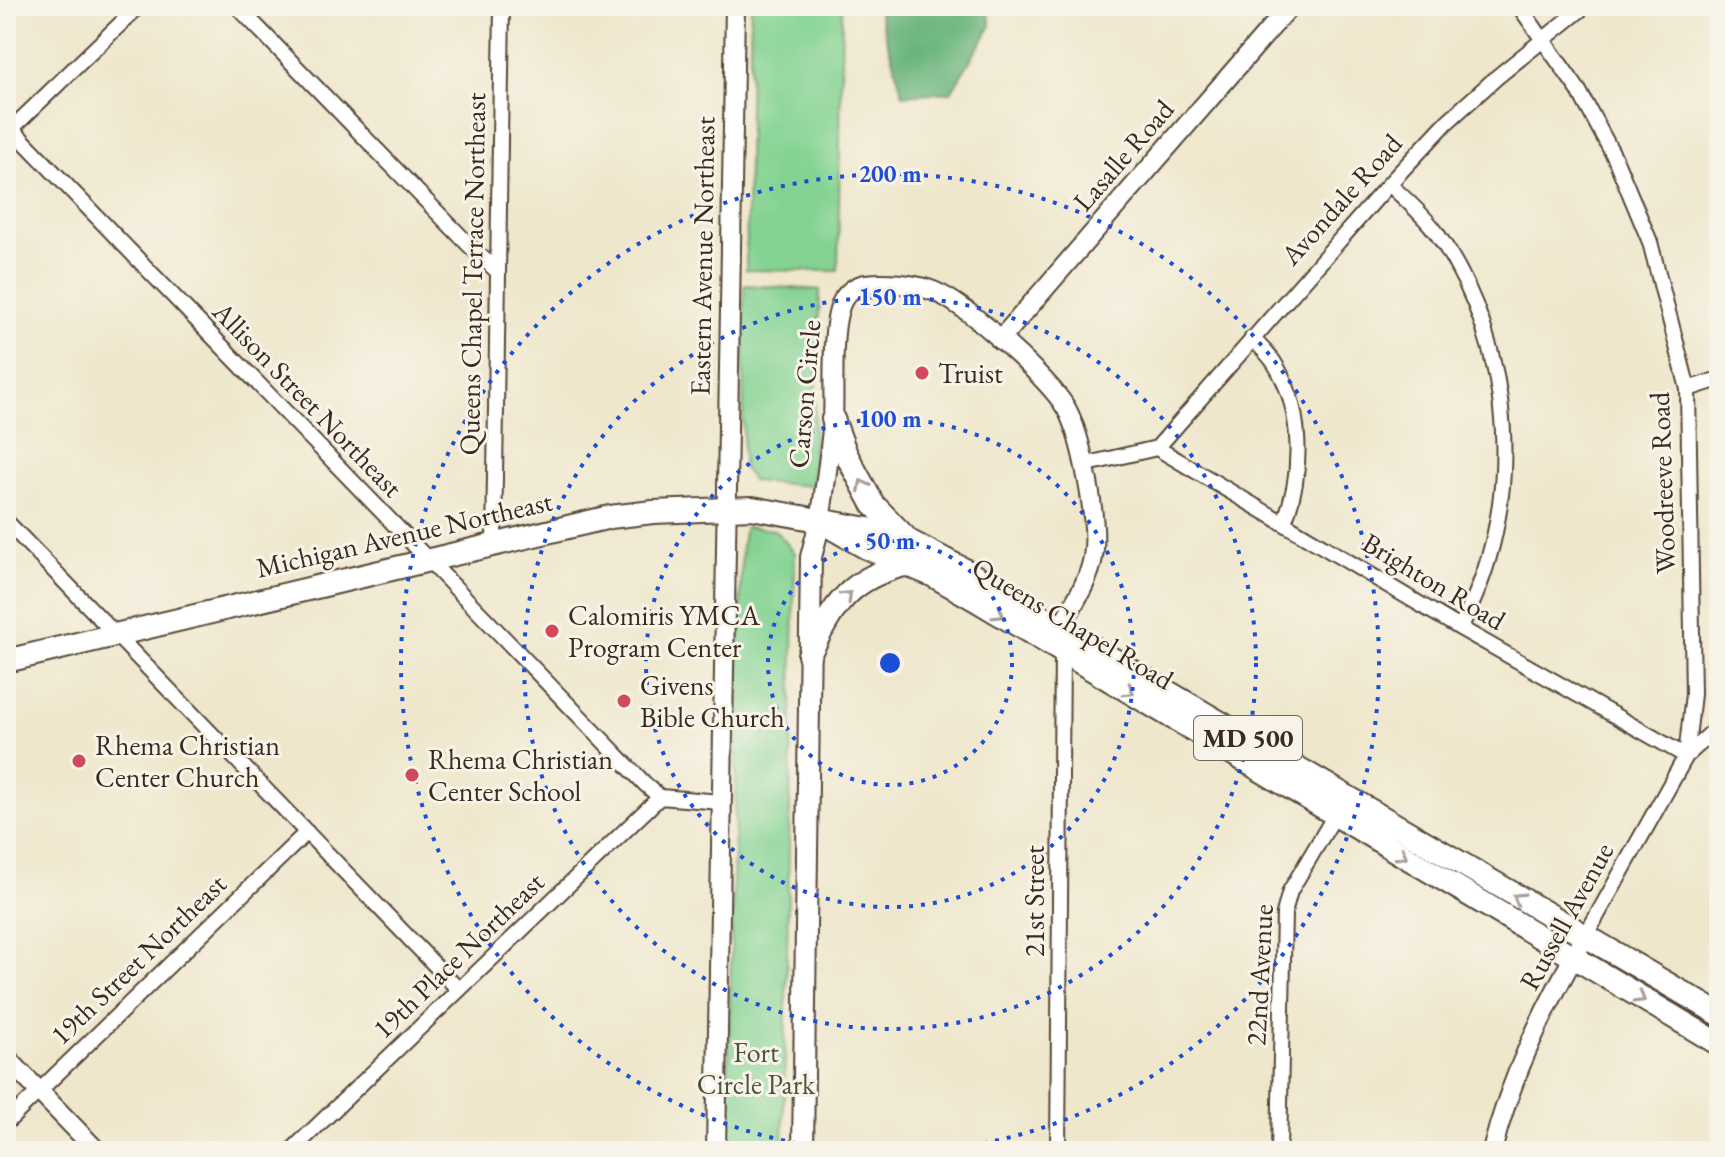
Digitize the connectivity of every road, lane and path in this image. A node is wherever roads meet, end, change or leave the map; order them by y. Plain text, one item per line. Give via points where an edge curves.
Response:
1 (139, 6) edge
2 (237, 6) edge
3 (502, 6) edge
4 (735, 6) edge
5 (1290, 6) edge
6 (1519, 6) edge
7 (1585, 6) edge
8 (1545, 40) junction
9 (9, 132) edge
10 (1389, 184) junction
11 (497, 271) junction
12 (1252, 338) junction
13 (1000, 340) junction
14 (1719, 379) edge
15 (1688, 389) junction
16 (833, 419) junction
17 (1157, 448) junction
18 (1083, 465) junction
19 (726, 507) junction
20 (6, 521) edge
21 (820, 522) junction
22 (1284, 522) junction
23 (494, 543) junction
24 (909, 552) junction
25 (427, 559) junction
26 (1060, 628) junction
27 (1460, 628) junction
28 (116, 634) junction
29 (1062, 651) junction
30 (809, 655) junction
31 (6, 661) edge
32 (1719, 726) edge
33 (1686, 756) junction
34 (660, 797) junction
35 (721, 802) junction
36 (1335, 815) junction
37 (307, 832) junction
38 (1585, 937) junction
39 (1573, 958) junction
40 (459, 990) junction
41 (1719, 1014) edge
42 (1719, 1044) edge
43 (6, 1057) edge
44 (39, 1091) junction
45 (6, 1123) edge
46 (97, 1151) edge
47 (291, 1151) edge
48 (716, 1151) edge
49 (803, 1151) edge
50 (1058, 1151) edge
51 (1279, 1151) edge
52 (1492, 1151) edge

1 - 9 street
2 - 11 street
3 - 11 street, Queens Chapel Terrace Northeast
4 - 19 street, Eastern Avenue Northeast
5 - 13 street, Lasalle Road
6 - 8 street, Woodreeve Road
7 - 8 street, Avondale Road
8 - 10 street, Avondale Road via 1447,122
8 - 15 street, Woodreeve Road via 1615,158 1650,242
9 - 25 street, Allison Street Northeast
10 - 12 street, Avondale Road
10 - 27 street via 1435,230 1455,263 1488,343 1499,393 1503,489 1494,543 1478,594
11 - 23 street, Queens Chapel Terrace Northeast
12 - 17 street, Avondale Road
12 - 22 street via 1273,362 1296,424 1297,479
13 - 16 street, Carson Circle via 940,294 917,286 863,283 847,294 836,324
13 - 18 street, Carson Circle via 1059,397 1075,428
14 - 15 street
15 - 33 street, Woodreeve Road via 1693,694
16 - 21 street, Carson Circle
24 -> 16 main road via 873,504
17 - 18 street
17 - 22 street, Brighton Road
18 - 26 street, Carson Circle via 1094,528 1093,557
19 - 21 main road, Michigan Avenue Northeast
19 - 23 main road, Michigan Avenue Northeast via 610,517
19 - 35 street, Eastern Avenue Northeast
20 - 28 street
21 - 24 main road, Queens Chapel Road / MD 500 via 868,529
21 - 30 main road via 811,557
22 - 27 street, Brighton Road
23 - 25 main road, Michigan Avenue Northeast
24 - 26 main road, Queens Chapel Road / MD 500 via 961,568
24 -> 29 main road, Queens Chapel Road / MD 500
30 -> 24 main road via 828,615 866,578
25 - 28 main road, Michigan Avenue Northeast
25 - 34 street, Allison Street Northeast
38 -> 26 main road, Queens Chapel Road / MD 500
27 - 33 street, Brighton Road
28 - 31 main road, Michigan Avenue Northeast
28 - 37 street
29 -> 36 main road, Queens Chapel Road / MD 500
29 - 50 street, 21st Street
30 - 49 main road
32 - 33 street, Russell Avenue
33 - 38 street, Russell Avenue
34 - 35 street
34 - 40 street, 19th Place Northeast
35 - 48 street, Eastern Avenue Northeast
36 -> 39 main road, Queens Chapel Road / MD 500
36 - 51 street, 22nd Avenue via 1290,891 1284,913
37 - 40 street
37 - 44 street, 19th Street Northeast
38 - 39 street, Russell Avenue
38 - 41 main road, Queens Chapel Road / MD 500
39 -> 42 main road, Queens Chapel Road / MD 500
39 - 52 street, Russell Avenue via 1525,1052
40 - 47 street, 19th Place Northeast
43 - 44 street
44 - 45 street, 19th Street Northeast
44 - 46 street

